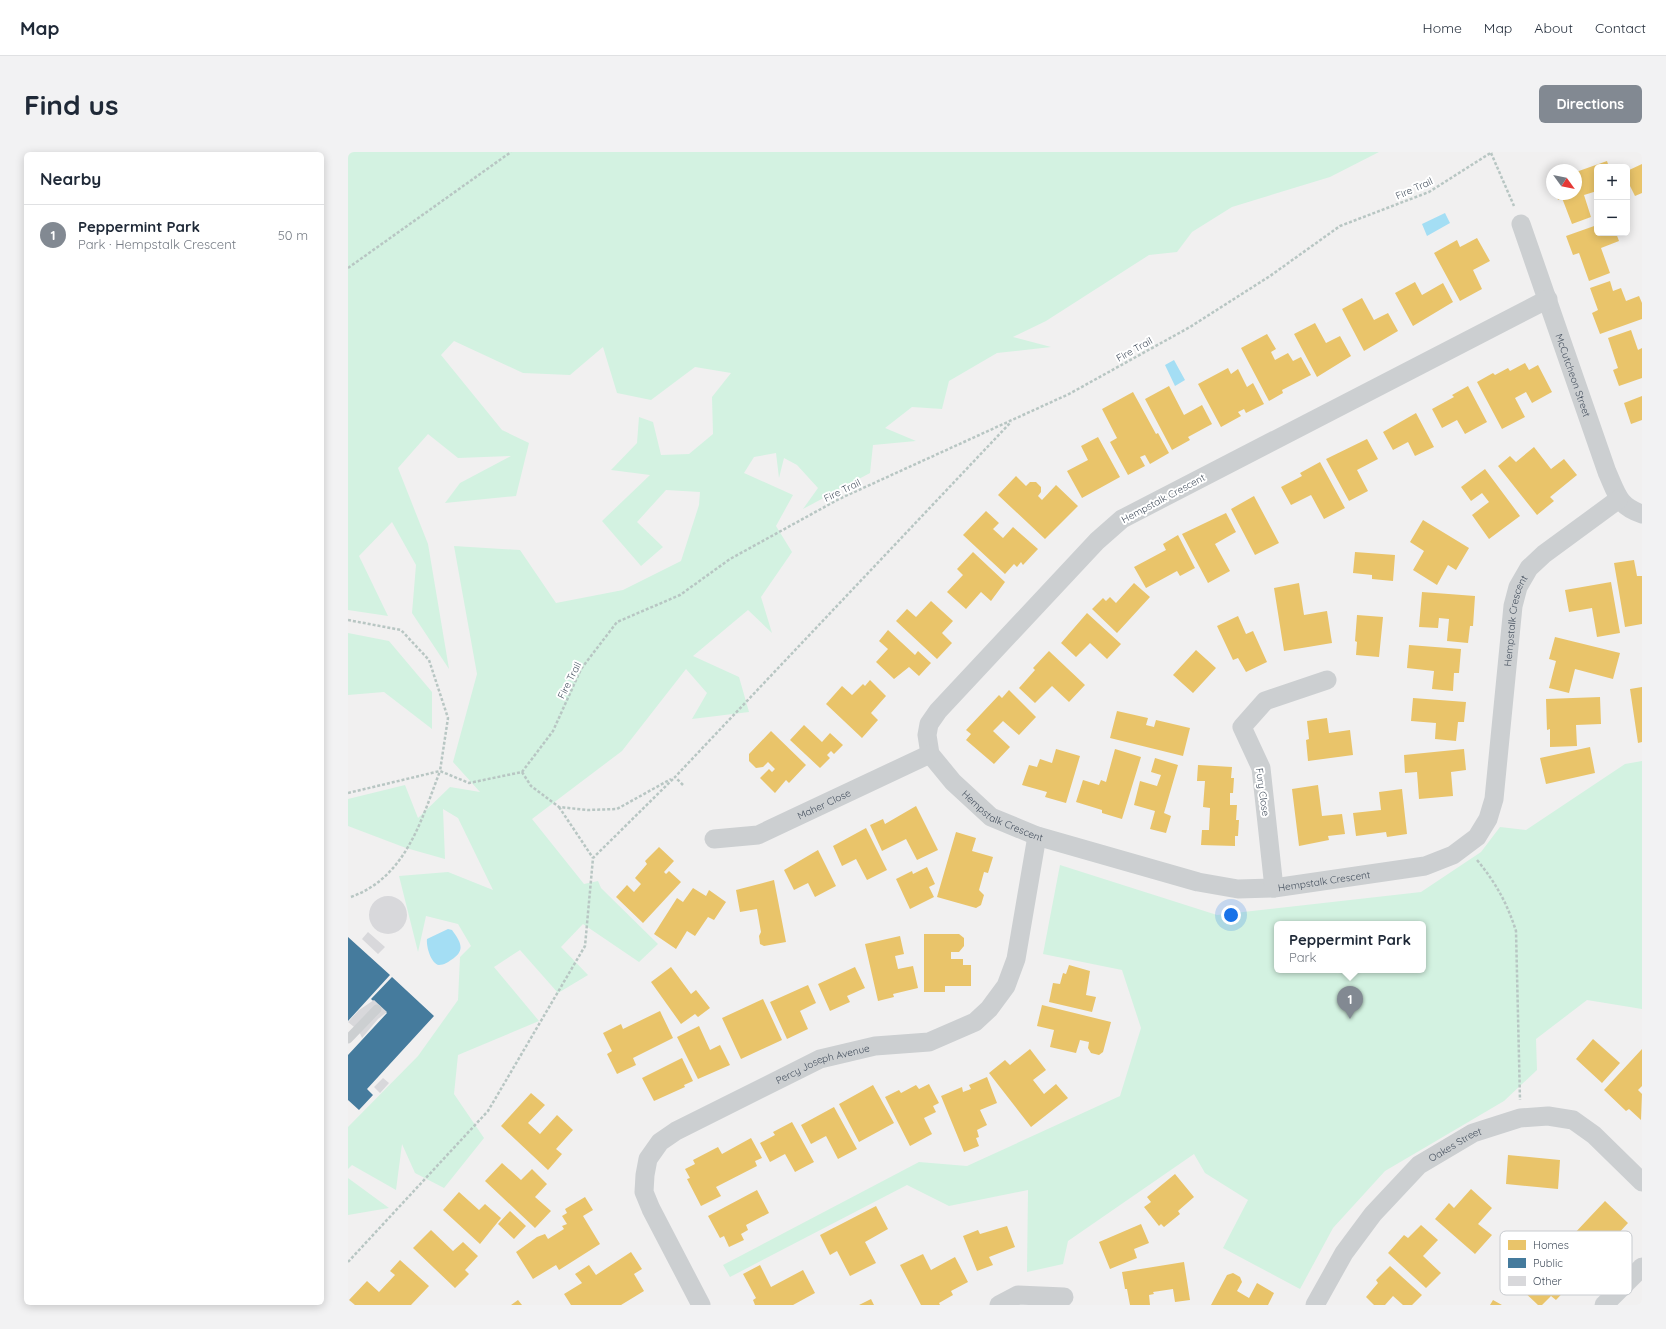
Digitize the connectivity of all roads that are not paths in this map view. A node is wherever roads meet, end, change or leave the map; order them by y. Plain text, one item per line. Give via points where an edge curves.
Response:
1 (1521, 224) road end
2 (1548, 299) junction
3 (1619, 499) junction
4 (1642, 514) edge
5 (1327, 680) dead end
6 (930, 754) junction
7 (1037, 836) junction
8 (714, 839) dead end
9 (1274, 888) junction
10 (377, 1009) dead end
11 (348, 1039) edge
12 (1642, 1182) edge
13 (1642, 1267) edge
14 (1632, 1277) edge
15 (1614, 1295) edge
16 (1064, 1297) dead end
17 (701, 1305) edge
18 (999, 1305) edge
19 (1315, 1305) edge
20 (1604, 1305) edge

1 - 2 street, McCutcheon Street
2 - 3 street, McCutcheon Street via 1607,472
2 - 6 street, Hempstalk Crescent via 1122,519 1097,541 938,711 929,724 927,735
3 - 4 street, McCutcheon Street via 1628,510
3 - 9 street, Hempstalk Crescent via 1544,554 1529,568 1518,587 1513,606 1494,799 1488,819 1476,837 1453,855 1425,866
5 - 9 street, Fury Close via 1265,702 1242,727 1261,768
6 - 7 street, Hempstalk Crescent via 953,782 991,817
6 - 8 street, Maher Close via 758,835
7 - 9 street, Hempstalk Crescent via 1198,882 1238,890
7 - 17 street, Percy Joseph Avenue via 1016,959 1006,986 989,1009 975,1022 929,1042 875,1046 820,1059 676,1131 660,1142 648,1159 644,1192
10 - 11 lane
12 - 19 street, Oakes Street via 1594,1135 1573,1120 1548,1116 1520,1118 1473,1133 1419,1165 1368,1219 1344,1253
13 - 14 street
15 - 20 street
16 - 18 street via 1018,1295

